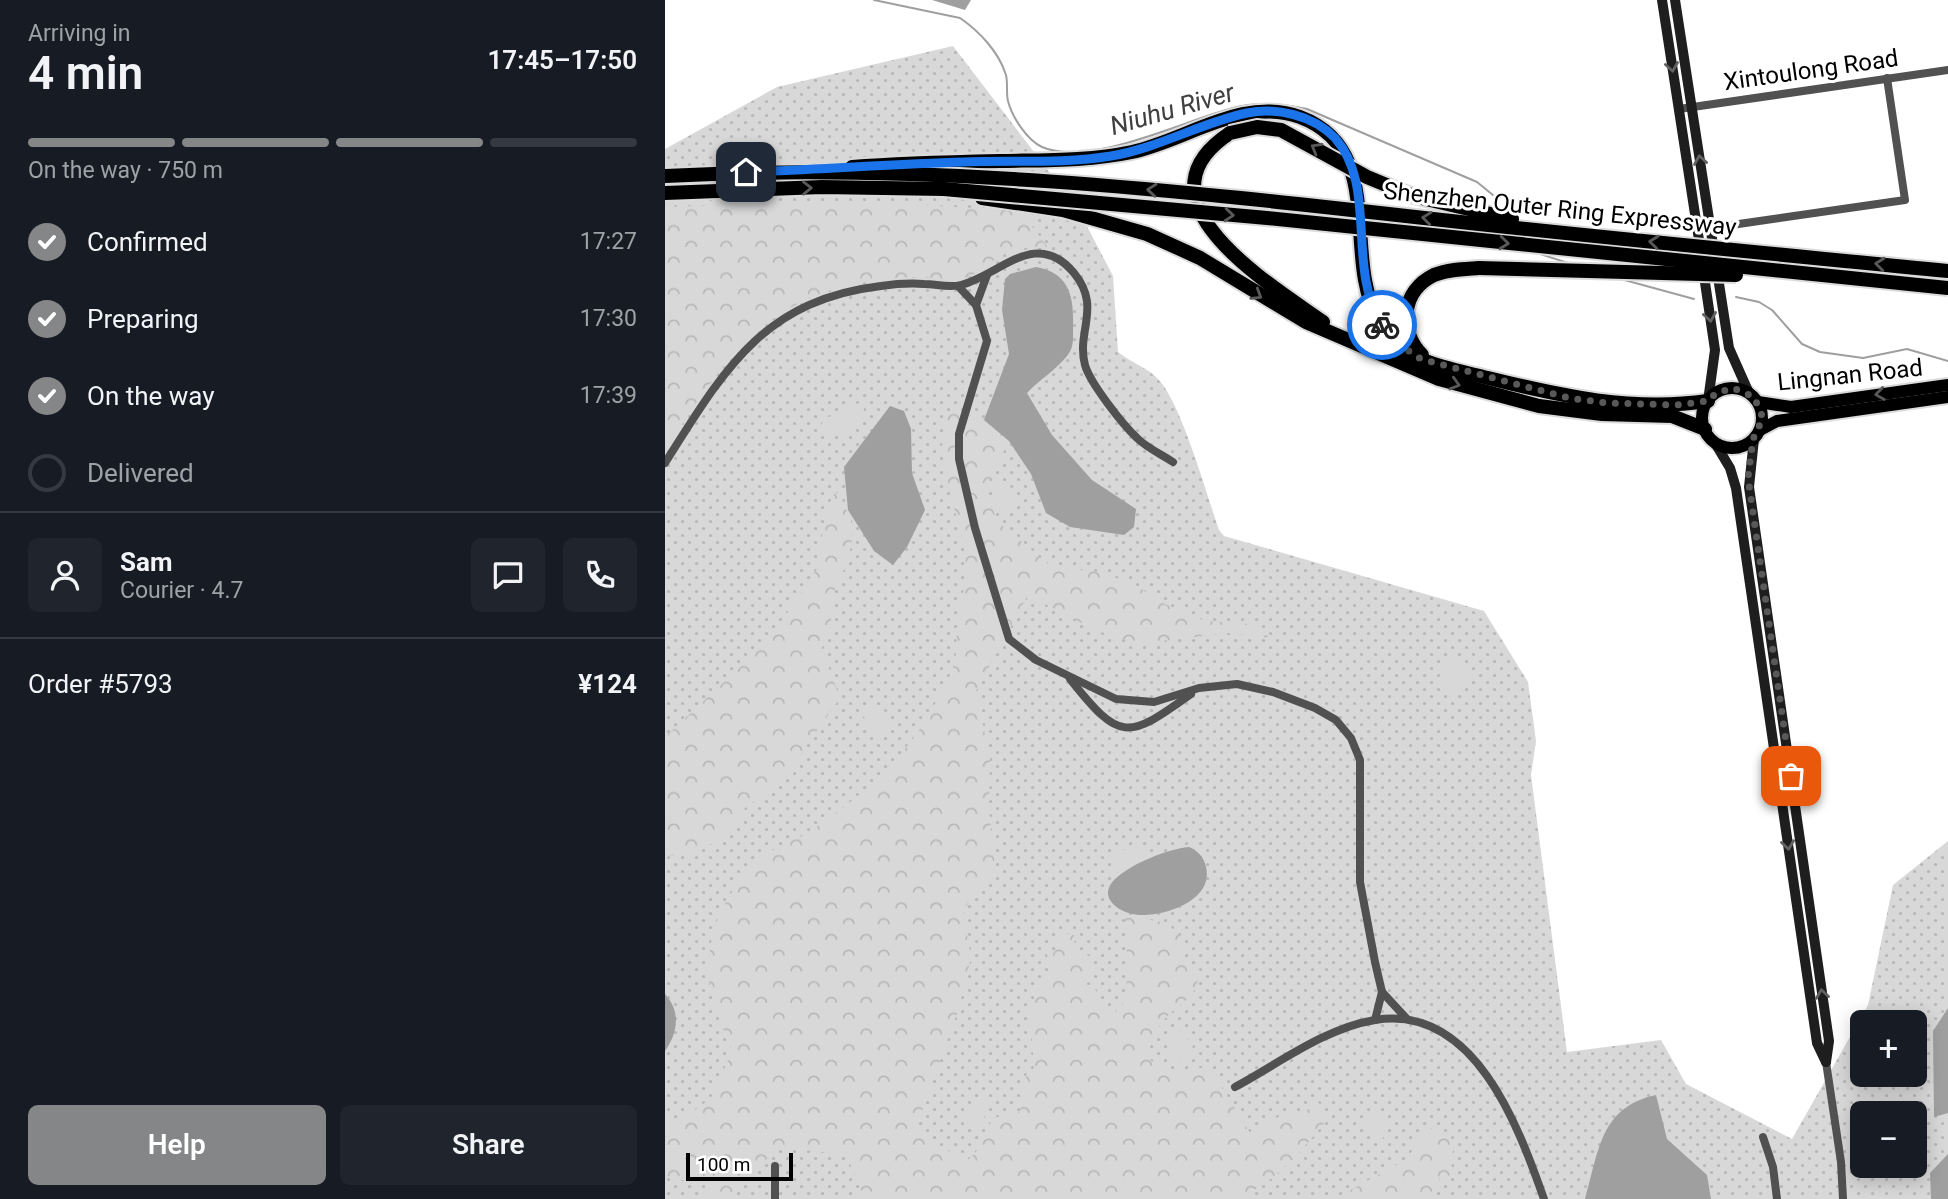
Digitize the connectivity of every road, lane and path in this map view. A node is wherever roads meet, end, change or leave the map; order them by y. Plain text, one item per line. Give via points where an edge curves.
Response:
1 (1662, 0) edge
2 (1675, 0) edge
3 (1948, 70) edge
4 (1887, 78) junction
5 (1692, 107) junction
6 (1679, 109) junction
7 (822, 170) junction
8 (665, 176) edge
9 (944, 189) junction
10 (665, 193) edge
11 (1711, 228) junction
12 (1613, 238) junction
13 (1948, 271) edge
14 (988, 275) junction
15 (1848, 279) junction
16 (958, 286) junction
17 (1948, 288) edge
18 (977, 305) junction
19 (1346, 340) junction
20 (1432, 362) junction
21 (1948, 385) edge
22 (1948, 397) edge
23 (1753, 398) junction
24 (1708, 401) junction
25 (1705, 429) junction
26 (1757, 435) junction
27 (1716, 443) junction
28 (1173, 462) dead end
29 (665, 463) edge
30 (1068, 677) junction
31 (1199, 688) junction
32 (1382, 992) junction
33 (1407, 1019) junction
34 (1375, 1020) junction
35 (1826, 1062) junction
36 (1235, 1087) dead end
37 (1763, 1137) dead end
38 (775, 1166) dead end
39 (775, 1199) edge
40 (1543, 1199) edge
41 (1777, 1199) edge
42 (1843, 1199) edge

1 -> 6 street
2 - 5 street
3 - 4 street, Xintoulong Road
4 - 5 street, Xintoulong Road
4 - 11 street via 1905,200
5 - 6 street, Xintoulong Road
11 -> 5 street
6 -> 24 street via 1716,350
7 - 8 highway, Shenzhen Outer Ring Expressway, bridge
12 -> 7 highway, Shenzhen Outer Ring Expressway, bridge via 1013,177
7 - 20 highway, bridge via 1110,156 1254,112 1298,116 1334,137 1347,159 1356,184 1363,272 1372,308 1398,344
10 -> 9 highway, Shenzhen Outer Ring Expressway, bridge via 822,187
9 -> 15 highway, Shenzhen Outer Ring Expressway, bridge
9 -> 19 highway, bridge via 1098,219 1147,234 1200,258 1285,311
11 - 23 street via 1731,357
13 -> 12 highway, Shenzhen Outer Ring Expressway, bridge
12 -> 19 highway, bridge via 1413,197 1281,130 1257,127 1230,133 1210,150 1199,170 1198,204 1206,227 1245,266
14 - 16 street
14 - 18 street
14 - 28 street via 1009,259 1033,254 1048,255 1074,272 1089,299 1085,366 1138,440
15 - 17 highway, Shenzhen Outer Ring Expressway, bridge
15 - 20 highway, bridge via 1479,268 1436,274 1412,295 1406,315 1414,347
16 - 18 street
16 - 29 street via 881,286 800,307 750,345
18 - 30 street via 987,341 959,434 965,492 1009,639
19 -> 25 highway via 1439,379 1539,406 1672,416
20 - 24 highway via 1585,400 1655,405
21 -> 23 main road, Lingnan Road via 1791,407
22 - 26 main road, Lingnan Road via 1777,421
23 - 24 main road via 1727,389
23 - 26 main road via 1762,412
24 - 25 main road via 1703,412
25 - 27 main road
26 - 27 main road via 1732,448
35 -> 26 street via 1829,1041 1749,487
27 -> 35 street via 1736,488 1817,1043
30 - 31 street via 1107,696 1135,702 1164,700
30 - 31 street via 1101,717 1127,727 1154,720
31 - 32 street via 1237,684 1273,692 1326,713 1351,738 1362,772 1361,895
32 - 33 street
32 - 34 street
33 - 34 street
33 - 40 street via 1450,1037 1483,1070 1514,1122
34 - 36 street via 1326,1037
35 - 42 street
37 - 41 street
38 - 39 street

